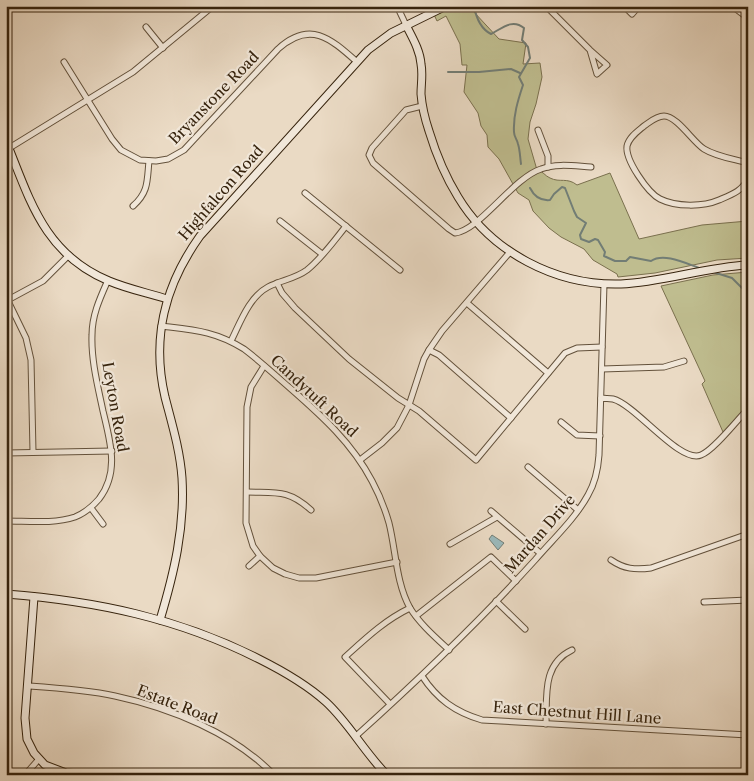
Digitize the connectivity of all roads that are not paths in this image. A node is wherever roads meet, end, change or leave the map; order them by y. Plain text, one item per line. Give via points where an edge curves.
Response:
1 (213, 6) edge
2 (397, 6) edge
3 (446, 6) edge
4 (546, 6) edge
5 (624, 6) edge
6 (639, 6) edge
7 (732, 6) edge
8 (748, 18) edge
9 (406, 25) junction
10 (146, 27) dead end
11 (163, 48) junction
12 (590, 50) dead end
13 (64, 62) dead end
14 (357, 62) junction
15 (88, 101) junction
16 (422, 106) junction
17 (538, 130) dead end
18 (7, 146) edge
19 (149, 161) junction
20 (748, 163) edge
21 (548, 167) junction
22 (590, 167) dead end
23 (748, 178) edge
24 (305, 193) dead end
25 (133, 206) dead end
26 (280, 222) dead end
27 (476, 222) junction
28 (346, 226) junction
29 (510, 252) junction
30 (322, 254) junction
31 (69, 255) junction
32 (748, 265) edge
33 (400, 270) dead end
34 (108, 280) junction
35 (277, 283) junction
36 (604, 284) junction
37 (167, 299) junction
38 (7, 301) edge
39 (467, 303) junction
40 (161, 326) junction
41 (231, 341) junction
42 (602, 347) junction
43 (429, 350) junction
44 (684, 361) dead end
45 (264, 366) junction
46 (602, 370) junction
47 (548, 373) junction
48 (601, 398) junction
49 (409, 405) junction
50 (748, 409) edge
51 (511, 418) junction
52 (561, 422) dead end
53 (600, 436) junction
54 (112, 451) junction
55 (33, 452) junction
56 (6, 453) edge
57 (360, 460) junction
58 (528, 467) dead end
59 (247, 492) junction
60 (91, 508) junction
61 (311, 510) dead end
62 (578, 510) junction
63 (491, 511) dead end
64 (498, 517) junction
65 (6, 521) edge
66 (103, 524) dead end
67 (748, 534) edge
68 (450, 544) dead end
69 (540, 553) junction
70 (260, 556) junction
71 (611, 560) dead end
72 (396, 562) junction
73 (249, 566) dead end
74 (516, 580) junction
75 (6, 594) edge
76 (34, 597) junction
77 (748, 600) edge
78 (496, 601) junction
79 (704, 602) dead end
80 (410, 608) junction
81 (416, 616) junction
82 (160, 620) junction
83 (525, 629) dead end
84 (449, 650) junction
85 (572, 650) dead end
86 (422, 676) junction
87 (28, 686) junction
88 (390, 704) junction
89 (546, 724) junction
90 (356, 736) junction
91 (748, 736) edge
92 (39, 759) junction
93 (25, 775) edge
94 (93, 775) edge
95 (274, 775) edge
96 (387, 775) edge

1 - 11 street
2 - 9 street
3 - 9 street, Highfalcon Road
4 - 12 street
5 - 6 street via 632,14
7 - 8 street
9 - 14 street, Highfalcon Road via 380,41
9 - 16 street via 422,64
10 - 11 street
11 - 15 street
13 - 15 street, Bryanstone Road
14 - 19 street, Bryanstone Road via 332,40 318,34 290,39 184,150 174,157
14 - 37 street, Highfalcon Road via 200,236 179,268
15 - 18 street
15 - 19 street, Bryanstone Road via 116,146 133,157
16 - 27 street via 443,169 458,199
16 - 27 street via 406,110 372,148 370,159 452,232 463,232
17 - 21 street via 548,156
18 - 31 street via 37,215 51,237
19 - 25 street via 146,190
20 - 23 street via 704,149 674,120 664,116 637,132 627,148 646,188 667,202 714,202 738,192
21 - 22 street
21 - 27 street via 525,178
24 - 28 street
26 - 30 street
27 - 29 street
28 - 30 street
28 - 33 street
29 - 36 street via 552,273
29 - 39 street
30 - 35 street via 301,274
31 - 34 street
31 - 38 street via 43,281
32 - 36 street via 636,283
34 - 37 street
34 - 54 street, Leyton Road via 96,307 92,335
35 - 41 street via 262,290 254,299
35 - 49 street via 282,293 326,338
36 - 42 street, Mardan Drive
37 - 40 street, Highfalcon Road
38 - 55 street via 26,338 32,360
39 - 43 street
39 - 47 street
40 - 41 street, Candytuft Road via 200,331
40 - 82 street, Highfalcon Road via 161,378 179,457 182,521 177,558
41 - 45 street, Candytuft Road
42 - 46 street, Mardan Drive
42 - 47 street via 571,350
43 - 49 street
43 - 51 street via 439,355
44 - 46 street via 664,367
45 - 57 street, Candytuft Road via 333,427
45 - 59 street via 248,396
46 - 48 street, Mardan Drive
47 - 51 street
48 - 50 street via 626,406 692,456 710,449
48 - 53 street, Mardan Drive
49 - 51 street via 476,460
49 - 57 street via 390,436
52 - 53 street via 577,435
53 - 62 street, Mardan Drive via 599,466 594,484
54 - 55 street
54 - 60 street, Leyton Road via 110,478
55 - 56 street
57 - 72 street, Candytuft Road via 389,523
58 - 62 street
59 - 61 street via 289,494
59 - 70 street via 246,523 253,546
60 - 65 street via 66,519
60 - 66 street
62 - 69 street, Mardan Drive
63 - 64 street
64 - 68 street
64 - 69 street
67 - 71 street via 650,568 626,568
69 - 74 street, Mardan Drive
70 - 72 street via 279,571 306,579
70 - 73 street
72 - 80 street, Candytuft Road
74 - 78 street, Mardan Drive
74 - 81 street via 491,557
75 - 76 street
76 - 82 street via 112,608
76 - 87 street
77 - 79 street
78 - 83 street
78 - 84 street, Mardan Drive
80 - 81 street, Candytuft Road
80 - 88 street via 386,622 345,657
81 - 84 street, Candytuft Road
82 - 90 street via 223,642 285,673 327,702
84 - 86 street, Mardan Drive
85 - 89 street via 559,658 549,676
86 - 88 street, Mardan Drive
86 - 89 street, East Chestnut Hill Lane via 437,696 464,714 488,721
87 - 92 street via 26,730 30,747
87 - 95 street, Estate Road via 99,693 162,709 236,744
88 - 90 street, Mardan Drive
89 - 91 street, East Chestnut Hill Lane
90 - 96 street
92 - 93 street
92 - 94 street via 59,771

